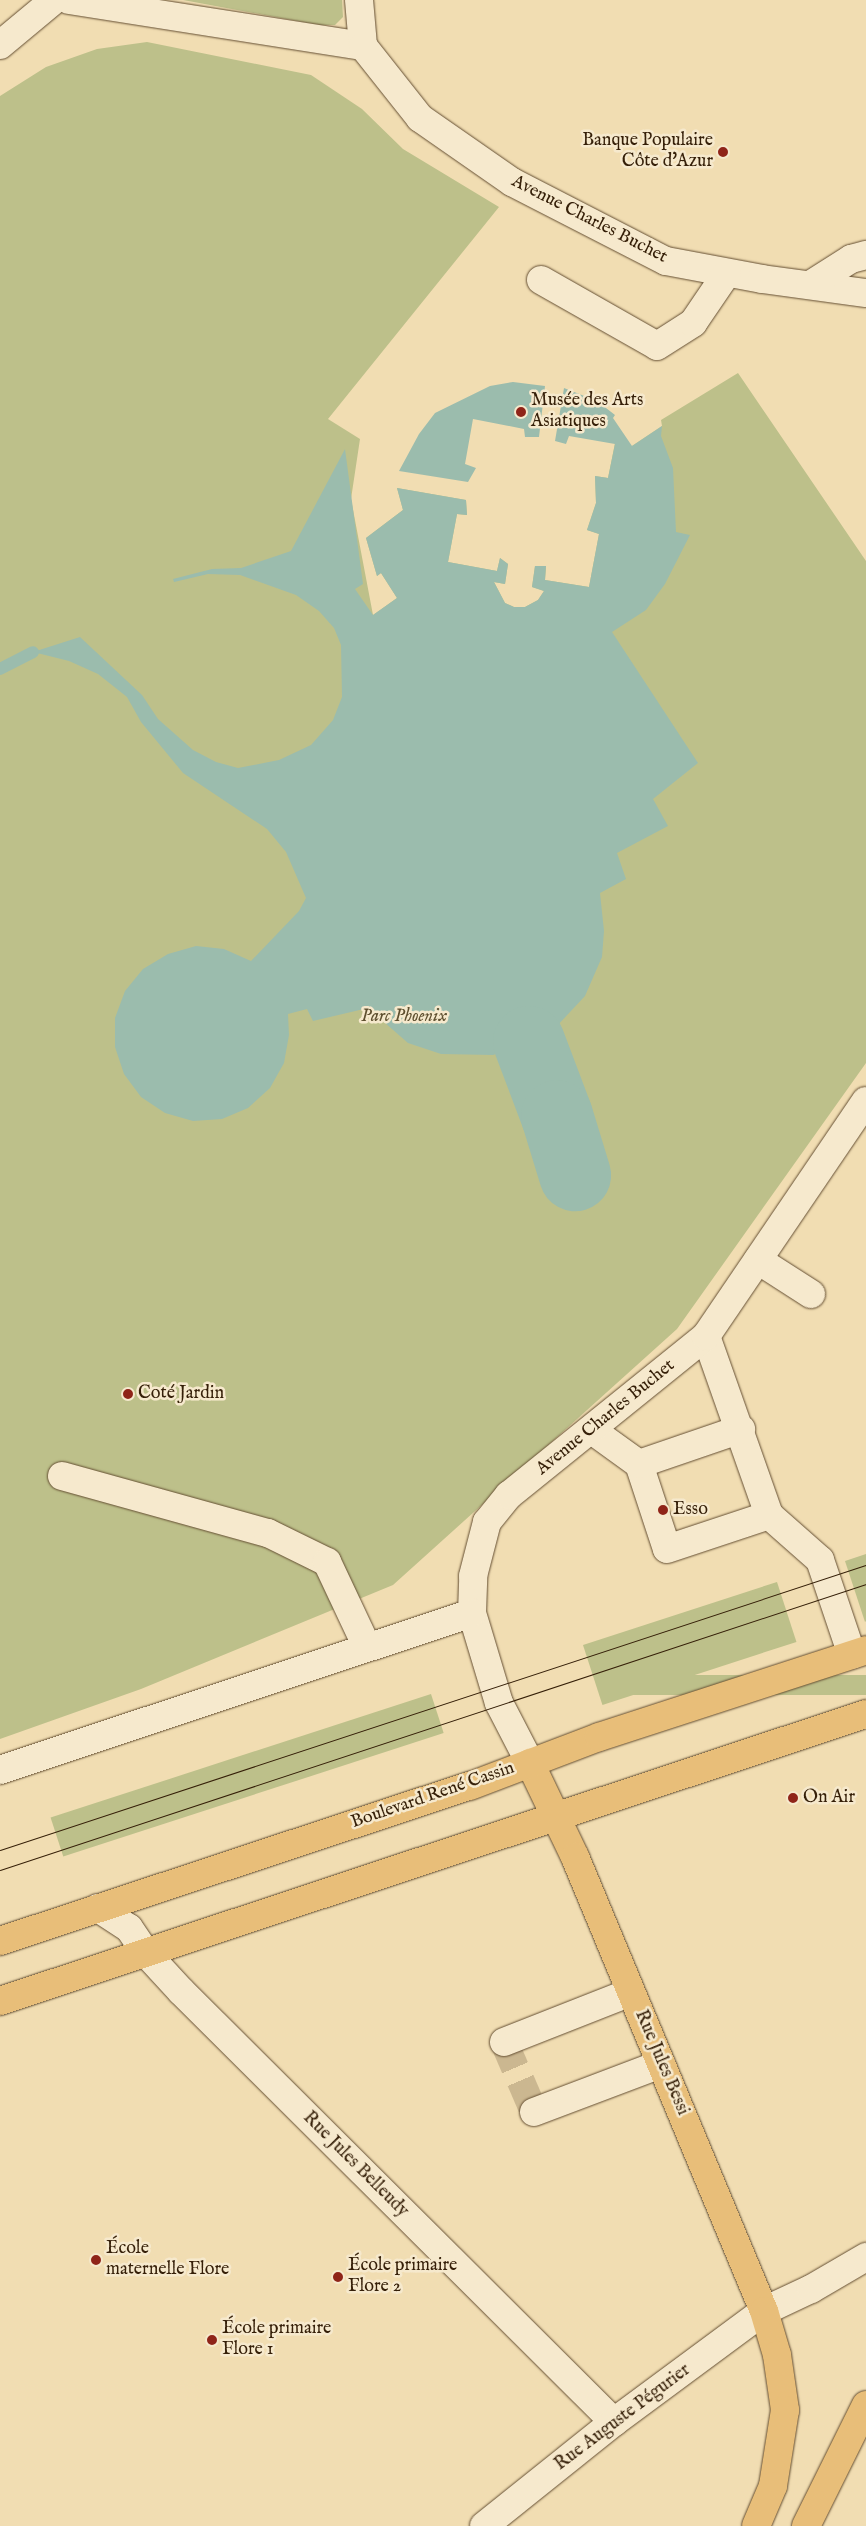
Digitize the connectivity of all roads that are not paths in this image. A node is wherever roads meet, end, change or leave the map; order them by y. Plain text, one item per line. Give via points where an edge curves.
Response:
1 (54, 0) edge
2 (69, 0) edge
3 (359, 0) edge
4 (0, 45) edge
5 (363, 46) junction
6 (866, 255) edge
7 (727, 273) junction
8 (541, 280) dead end
9 (810, 285) junction
10 (866, 293) edge
11 (866, 1101) edge
12 (758, 1260) junction
13 (811, 1294) dead end
14 (706, 1336) junction
15 (740, 1428) junction
16 (593, 1431) junction
17 (639, 1464) junction
18 (62, 1476) dead end
19 (769, 1515) junction
20 (472, 1613) junction
21 (367, 1647) junction
22 (859, 1652) edge
23 (866, 1714) edge
24 (530, 1763) junction
25 (0, 1770) edge
26 (557, 1816) junction
27 (98, 1908) junction
28 (0, 1941) edge
29 (146, 1953) junction
30 (631, 1992) junction
31 (0, 2001) edge
32 (504, 2042) dead end
33 (661, 2064) junction
34 (534, 2112) dead end
35 (866, 2257) edge
36 (764, 2311) junction
37 (866, 2405) edge
38 (614, 2422) junction
39 (484, 2526) edge
40 (756, 2526) edge
41 (806, 2526) edge

1 - 4 street
2 - 5 street
3 - 5 street
5 - 7 street, Avenue Charles Buchet via 420,118 512,182 666,261
6 - 9 street via 851,259
7 - 8 street via 693,323 657,346
7 - 9 street, Avenue Charles Buchet
9 - 10 street, Avenue Charles Buchet
11 - 12 street, Avenue Charles Buchet
12 - 13 street
12 - 14 street, Avenue Charles Buchet
14 - 15 street
14 - 16 street, Avenue Charles Buchet
15 - 17 street
15 - 19 street
16 - 17 street
16 - 20 street, Avenue Charles Buchet via 509,1495 487,1522 473,1576
17 - 19 street via 666,1549
18 - 21 street via 268,1533 327,1562
19 - 22 street via 820,1560
20 - 21 street
20 - 24 street, Avenue Charles Buchet via 499,1703
21 - 25 street
22 - 24 main road, Boulevard René Cassin via 599,1737
23 - 26 main road
24 - 26 main road, Rue Jules Bessi
24 - 27 main road, Boulevard René Cassin via 470,1786
26 - 29 main road
26 - 30 main road, Rue Jules Bessi
27 - 28 main road, Boulevard René Cassin
27 - 29 street, Rue Jules Belleudy via 129,1928
29 - 31 main road
29 - 38 street, Rue Jules Belleudy
30 - 32 street
30 - 33 main road, Rue Jules Bessi
33 - 34 street
33 - 36 main road, Rue Jules Bessi
35 - 36 street, Rue Auguste Pégurier via 811,2289
36 - 38 street, Rue Auguste Pégurier
36 - 40 main road, Rue Jules Bessi via 777,2355 785,2410 773,2486
37 - 41 main road
38 - 39 street, Rue Auguste Pégurier

